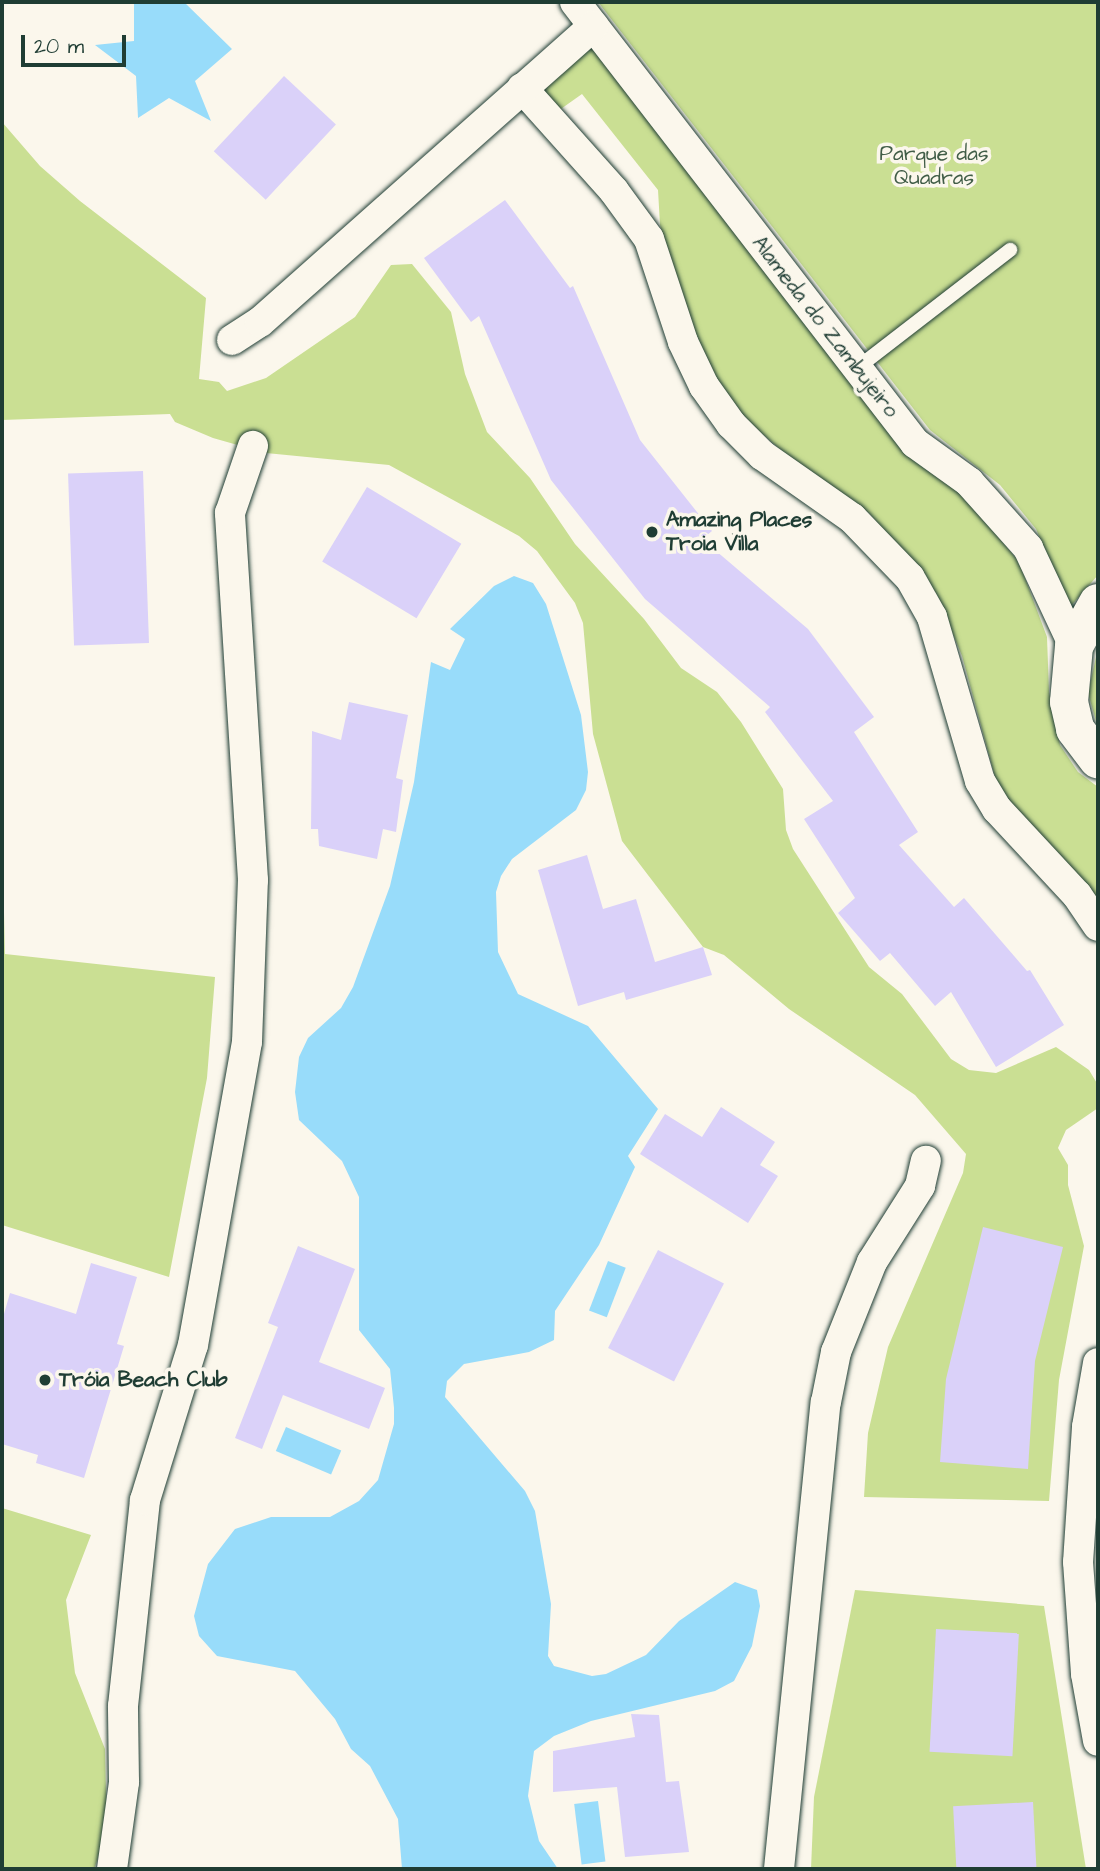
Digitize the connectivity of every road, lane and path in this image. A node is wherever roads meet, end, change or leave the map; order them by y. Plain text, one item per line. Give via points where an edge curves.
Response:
1 (575, 2) edge
2 (593, 26) junction
3 (522, 89) junction
4 (1010, 250) dead end
5 (232, 340) dead end
6 (855, 369) junction
7 (253, 446) dead end
8 (1098, 603) edge
9 (1074, 646) junction
10 (1098, 759) edge
11 (1098, 926) edge
12 (926, 1161) dead end
13 (1098, 1363) edge
14 (1098, 1741) edge
15 (112, 1869) edge
16 (779, 1869) edge

1 - 2 street, Alameda do Zambujeiro
2 - 3 street
2 - 6 street, Alameda do Zambujeiro
3 - 5 street via 260,322
3 - 11 street via 614,191 649,239 683,341 704,387 731,424 762,455 852,518 910,578 932,617 980,781 997,809 1077,895
4 - 6 lane
6 - 9 street, Alameda do Zambujeiro via 915,443 969,482 1028,548
7 - 15 street via 230,513 253,880 247,1042 193,1345 145,1500 123,1706 124,1782
8 - 9 main road
9 - 10 main road via 1069,702 1075,729
12 - 16 street via 920,1186 872,1262 852,1304 831,1377
13 - 14 street via 1087,1427 1078,1562 1086,1674

